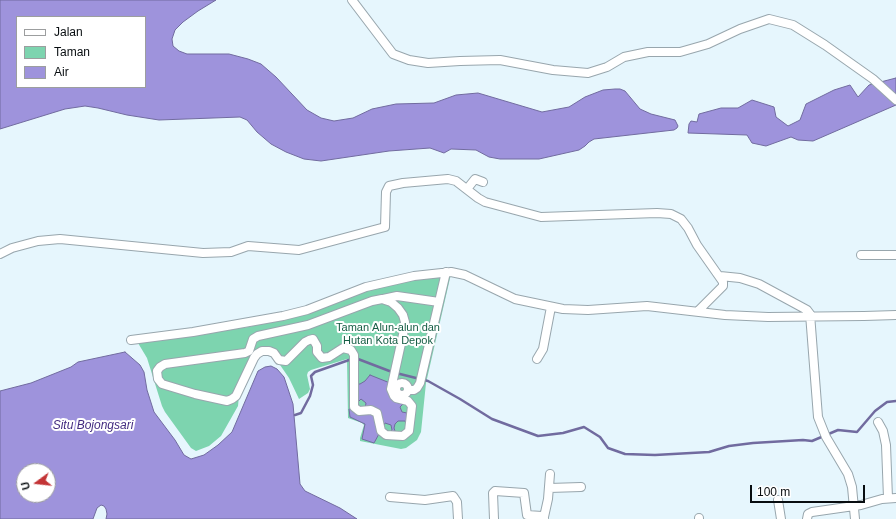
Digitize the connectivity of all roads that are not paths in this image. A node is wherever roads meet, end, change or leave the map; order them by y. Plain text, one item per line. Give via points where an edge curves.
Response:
1 (352, 0) edge
2 (896, 100) edge
3 (483, 182) dead end
4 (467, 189) junction
5 (0, 254) edge
6 (861, 255) dead end
7 (896, 255) edge
8 (446, 272) junction
9 (720, 276) junction
10 (382, 299) junction
11 (439, 302) junction
12 (551, 307) junction
13 (698, 311) junction
14 (896, 315) edge
15 (810, 316) junction
16 (131, 340) dead end
17 (537, 359) dead end
18 (408, 390) dead end
19 (878, 422) dead end
20 (550, 474) dead end
21 (581, 487) dead end
22 (549, 488) junction
23 (390, 497) dead end
24 (892, 498) edge
25 (778, 500) dead end
26 (854, 506) junction
27 (544, 518) edge
28 (458, 519) edge
29 (494, 519) edge
30 (781, 519) edge
31 (807, 519) edge
32 (855, 519) edge

1 - 2 street via 393,54 409,60 428,63 500,60 553,70 588,73 607,67 624,57 648,52 680,52 708,44 769,19 793,25 825,45 873,79
3 - 4 street via 475,179
4 - 5 street via 448,179 389,186 386,192 385,227 299,250 248,246 231,252 203,253 60,239 38,241
4 - 9 street via 486,202 541,217 671,214 681,219
6 - 7 street
8 - 11 street
8 - 12 street via 465,275 515,299
8 - 16 street via 366,287 312,308 282,316
9 - 13 street via 723,286
9 - 15 street via 740,278 759,284 807,310
10 - 10 street via 308,325 258,336 253,339 249,351 245,353 165,364 160,367 157,376 162,384 228,401 236,396 257,354 269,351 280,360 286,361 305,342 313,339 322,358 343,348 351,350 354,355 354,407 359,411 374,411 378,416 381,431 386,435 406,434 409,430 412,406 408,401 396,398 391,389 405,322 398,308
10 - 11 street via 397,296
11 - 18 street via 421,380 418,388
12 - 13 street via 581,310 647,306
12 - 17 street via 543,349
13 - 15 street via 746,316
14 - 15 street
15 - 26 street via 817,410 825,434 848,474
19 - 24 street via 886,445
20 - 22 street
21 - 22 street
22 - 27 street
23 - 28 street via 425,500 453,496 457,502
24 - 26 street
25 - 30 street
26 - 31 street via 810,512
26 - 32 street
27 - 29 street via 527,515 524,493 495,491

